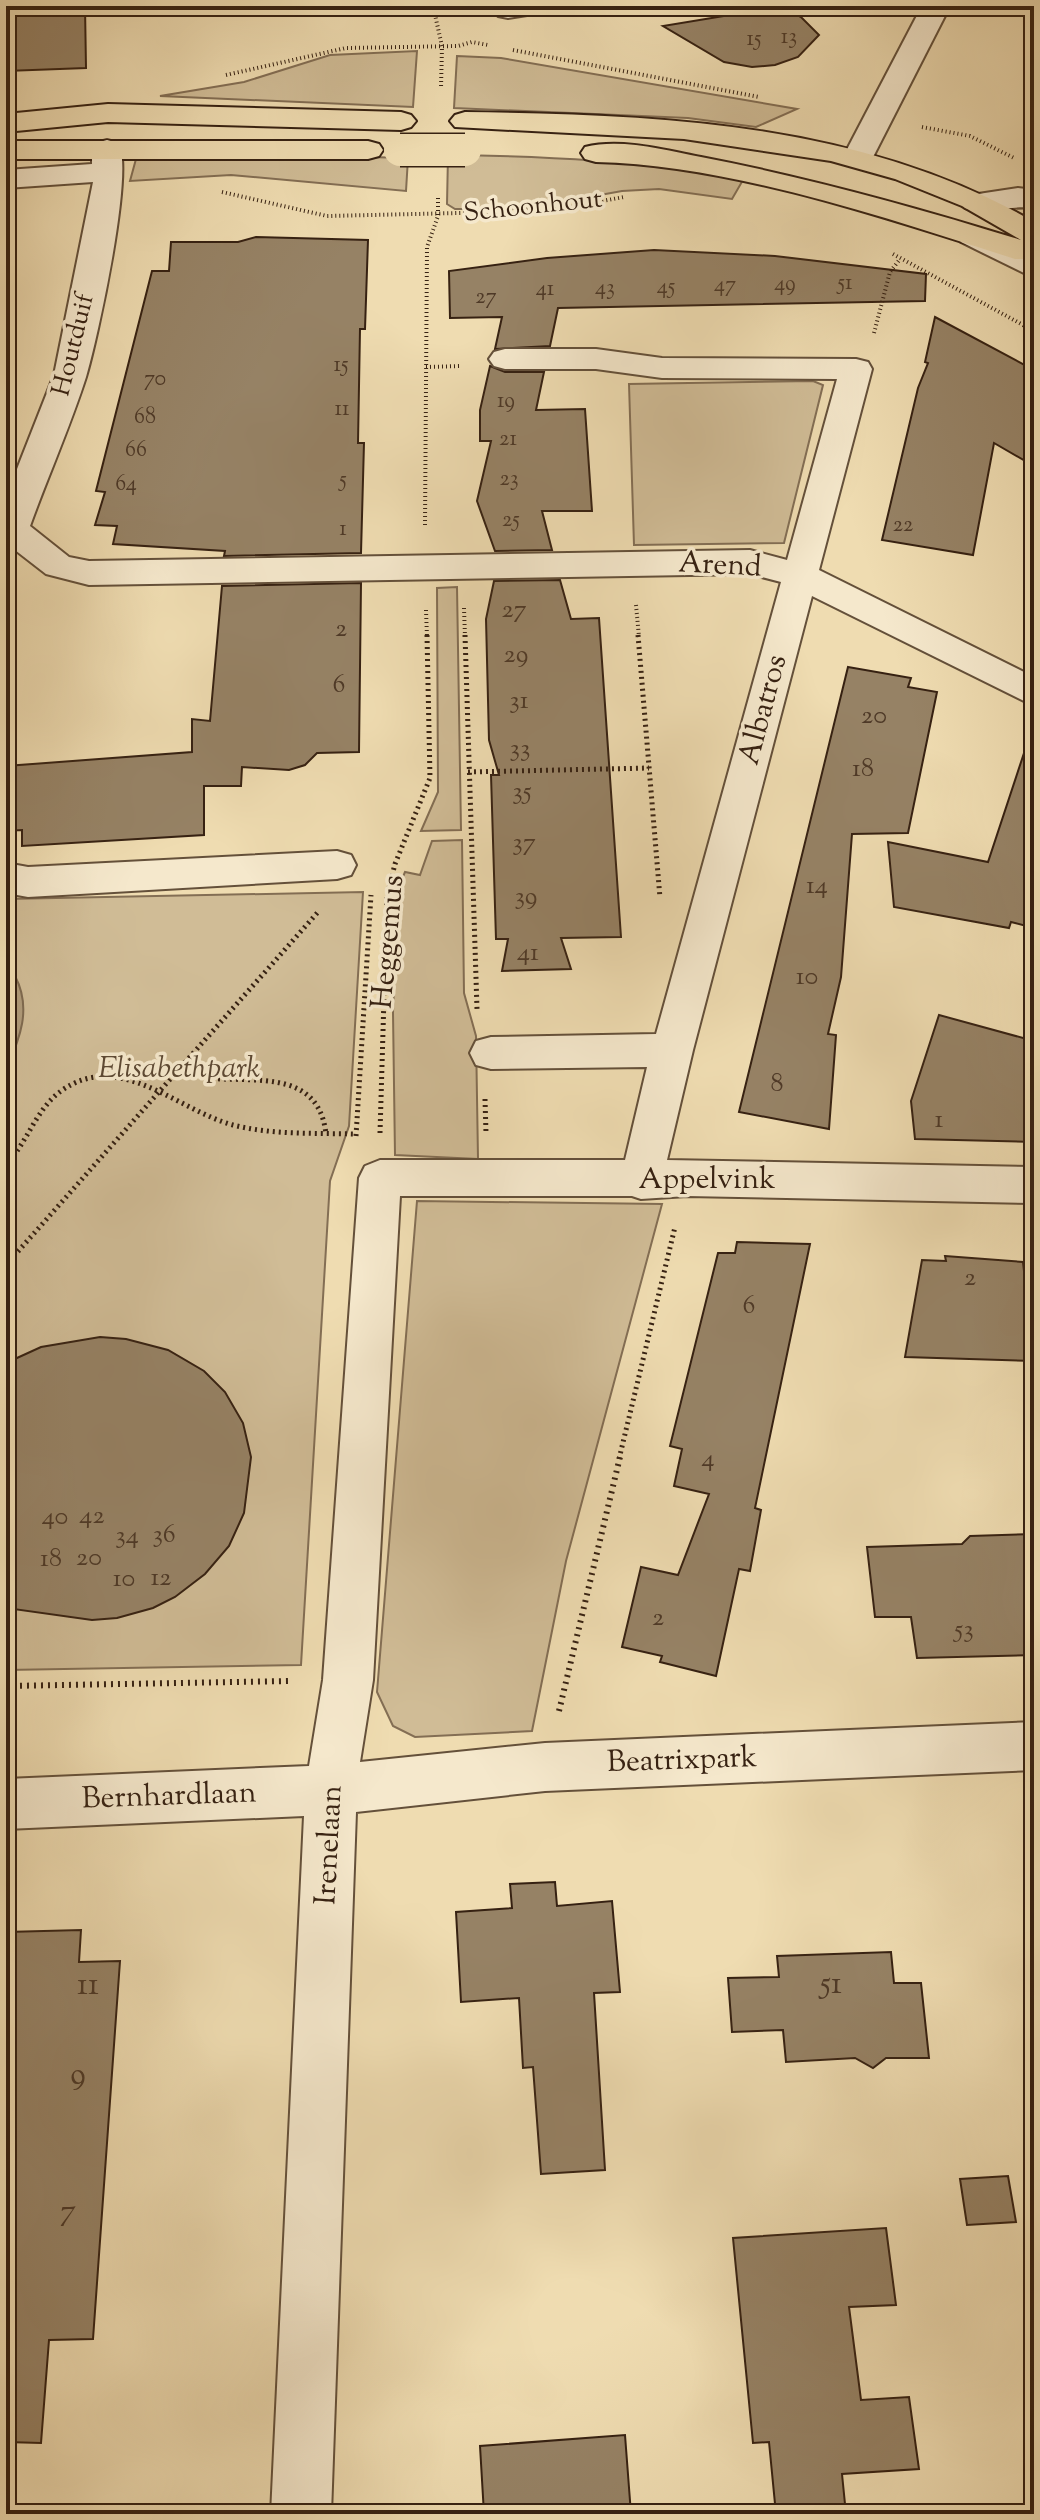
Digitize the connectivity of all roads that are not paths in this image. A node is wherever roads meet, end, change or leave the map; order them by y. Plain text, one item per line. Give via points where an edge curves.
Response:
1 (936, 6) edge
2 (108, 113) junction
3 (6, 123) edge
4 (401, 136) junction
5 (6, 150) edge
6 (568, 152) dead end
7 (857, 159) junction
8 (107, 160) junction
9 (6, 179) edge
10 (838, 194) junction
11 (1034, 199) edge
12 (976, 202) junction
13 (972, 235) junction
14 (1034, 235) edge
15 (1034, 255) edge
16 (1034, 269) edge
17 (505, 359) dead end
18 (8, 529) edge
19 (801, 576) junction
20 (1034, 693) edge
21 (337, 865) road end
22 (6, 878) edge
23 (672, 1050) junction
24 (485, 1053) road end
25 (380, 1178) joint
26 (641, 1181) junction
27 (1034, 1185) edge
28 (1034, 1746) edge
29 (331, 1790) junction
30 (6, 1804) edge
31 (301, 2514) edge

1 - 7 street
2 - 3 main road
2 - 4 main road
2 - 8 main road
4 - 7 main road, bridge via 475,140 572,122 691,129 788,142
4 - 8 main road
5 - 8 main road
6 - 10 main road, Schoonhout via 627,153
7 - 10 main road
7 - 12 main road
8 - 9 street
8 - 18 street, Houtduif via 108,192 70,375
10 - 13 main road, Schoonhout
11 - 12 street
12 - 14 main road
13 - 15 main road, Schoonhout
13 - 16 street, Schoonhout
17 - 19 street, Albatros via 596,359 662,368 856,369
18 - 19 street, Arend via 58,566 89,573 750,562
19 - 20 street, Arend
19 - 23 street, Albatros
21 - 22 street via 28,882
23 - 24 street
23 - 26 street, Albatros
25 - 26 street, Appelvink
25 - 29 street, Irenelaan via 348,1680
26 - 27 street, Appelvink
28 - 29 street, Beatrixpark via 545,1767
29 - 30 street, Bernhardlaan
29 - 31 street, Irenelaan

